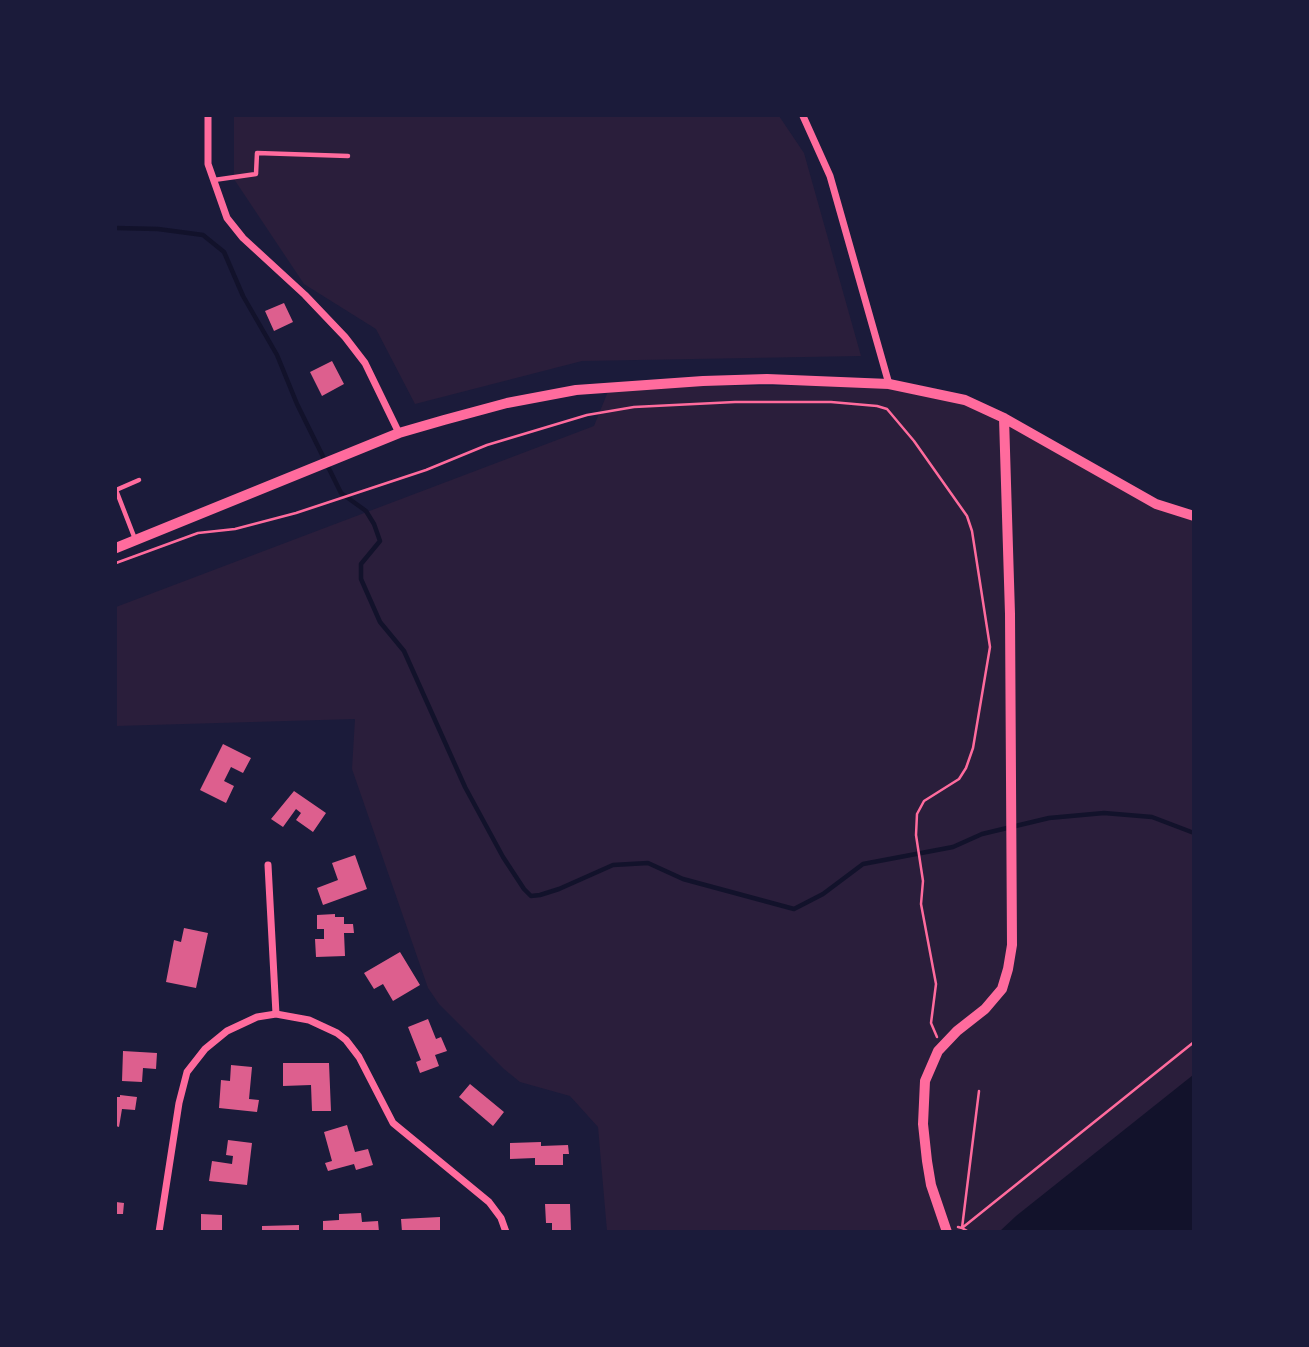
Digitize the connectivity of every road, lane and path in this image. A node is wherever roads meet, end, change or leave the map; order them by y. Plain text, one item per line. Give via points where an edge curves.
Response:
1 (208, 116) edge
2 (803, 116) edge
3 (348, 156) dead end
4 (213, 180) junction
5 (889, 384) junction
6 (873, 398) dead end
7 (872, 405) junction
8 (1004, 418) junction
9 (399, 433) junction
10 (139, 480) dead end
11 (1194, 516) edge
12 (135, 540) junction
13 (116, 548) edge
14 (116, 563) edge
15 (268, 865) dead end
16 (276, 1014) junction
17 (1194, 1042) edge
18 (944, 1044) junction
19 (979, 1091) dead end
20 (962, 1228) junction
21 (950, 1229) edge
22 (159, 1231) edge
23 (506, 1231) edge
24 (970, 1231) edge

1 - 4 street via 208,163
2 - 5 street via 830,176
3 - 4 lane via 257,153 256,174
4 - 9 street via 227,218 243,238 305,295 365,363
5 - 8 street via 965,400
5 - 9 street via 767,379 610,386 507,403
6 - 7 path
7 - 14 path via 735,402 587,415 266,522 198,533
7 - 18 path via 887,409 896,419 967,516 990,647 973,748 959,779 919,806 916,822 921,904 936,984 931,1023
8 - 11 street via 1156,504
8 - 18 street via 1012,945 1006,979 995,999
9 - 12 street
10 - 12 lane via 116,489
12 - 13 street
15 - 16 street
16 - 22 street via 227,1031 187,1072
16 - 23 street via 309,1020 346,1041 393,1123 489,1202
17 - 20 path
18 - 21 street via 925,1081 923,1124 931,1185
19 - 20 path
20 - 21 path
20 - 24 path

